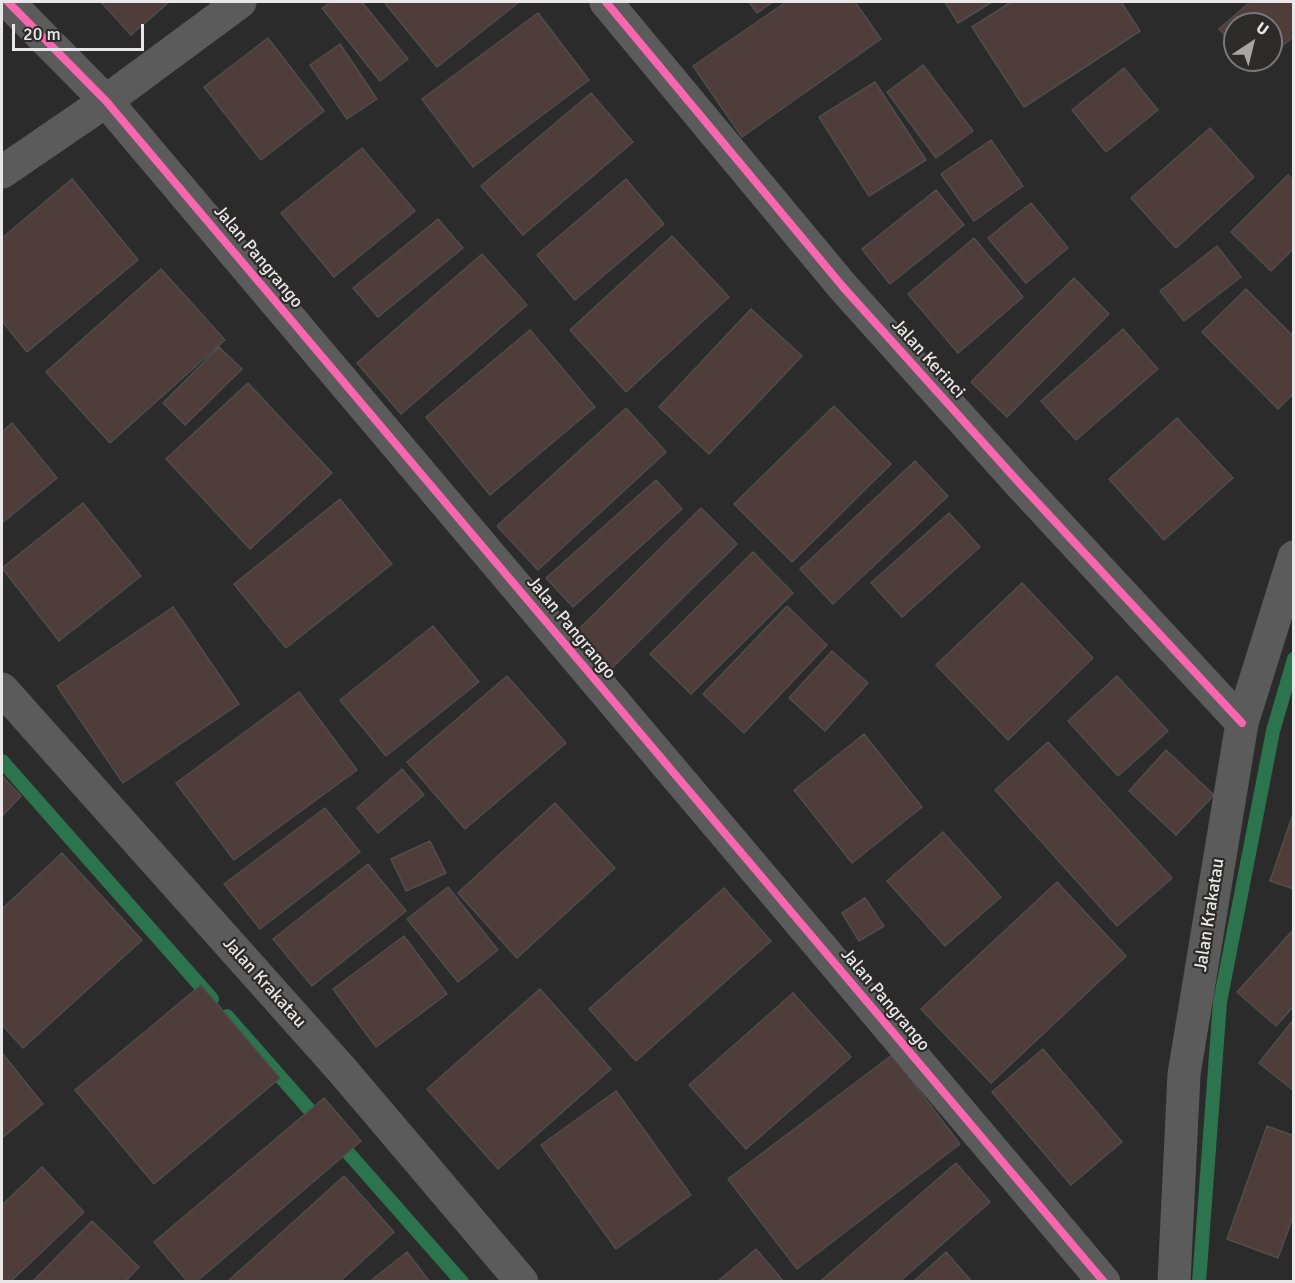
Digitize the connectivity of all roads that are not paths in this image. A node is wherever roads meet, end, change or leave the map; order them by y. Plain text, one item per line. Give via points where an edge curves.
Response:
1 (8, 2) edge
2 (240, 2) edge
3 (606, 2) edge
4 (106, 101) junction
5 (2, 172) edge
6 (1293, 557) edge
7 (2, 689) edge
8 (1242, 723) junction
9 (522, 1281) edge
10 (1104, 1281) edge
11 (1174, 1281) edge

1 - 4 street, Jalan Pangrango
2 - 4 street
3 - 8 street, Jalan Kerinci via 843,287
4 - 5 street
4 - 10 street, Jalan Pangrango
6 - 8 street, Jalan Krakatau
7 - 9 street, Jalan Krakatau via 342,1070
8 - 11 street, Jalan Krakatau via 1184,1074

